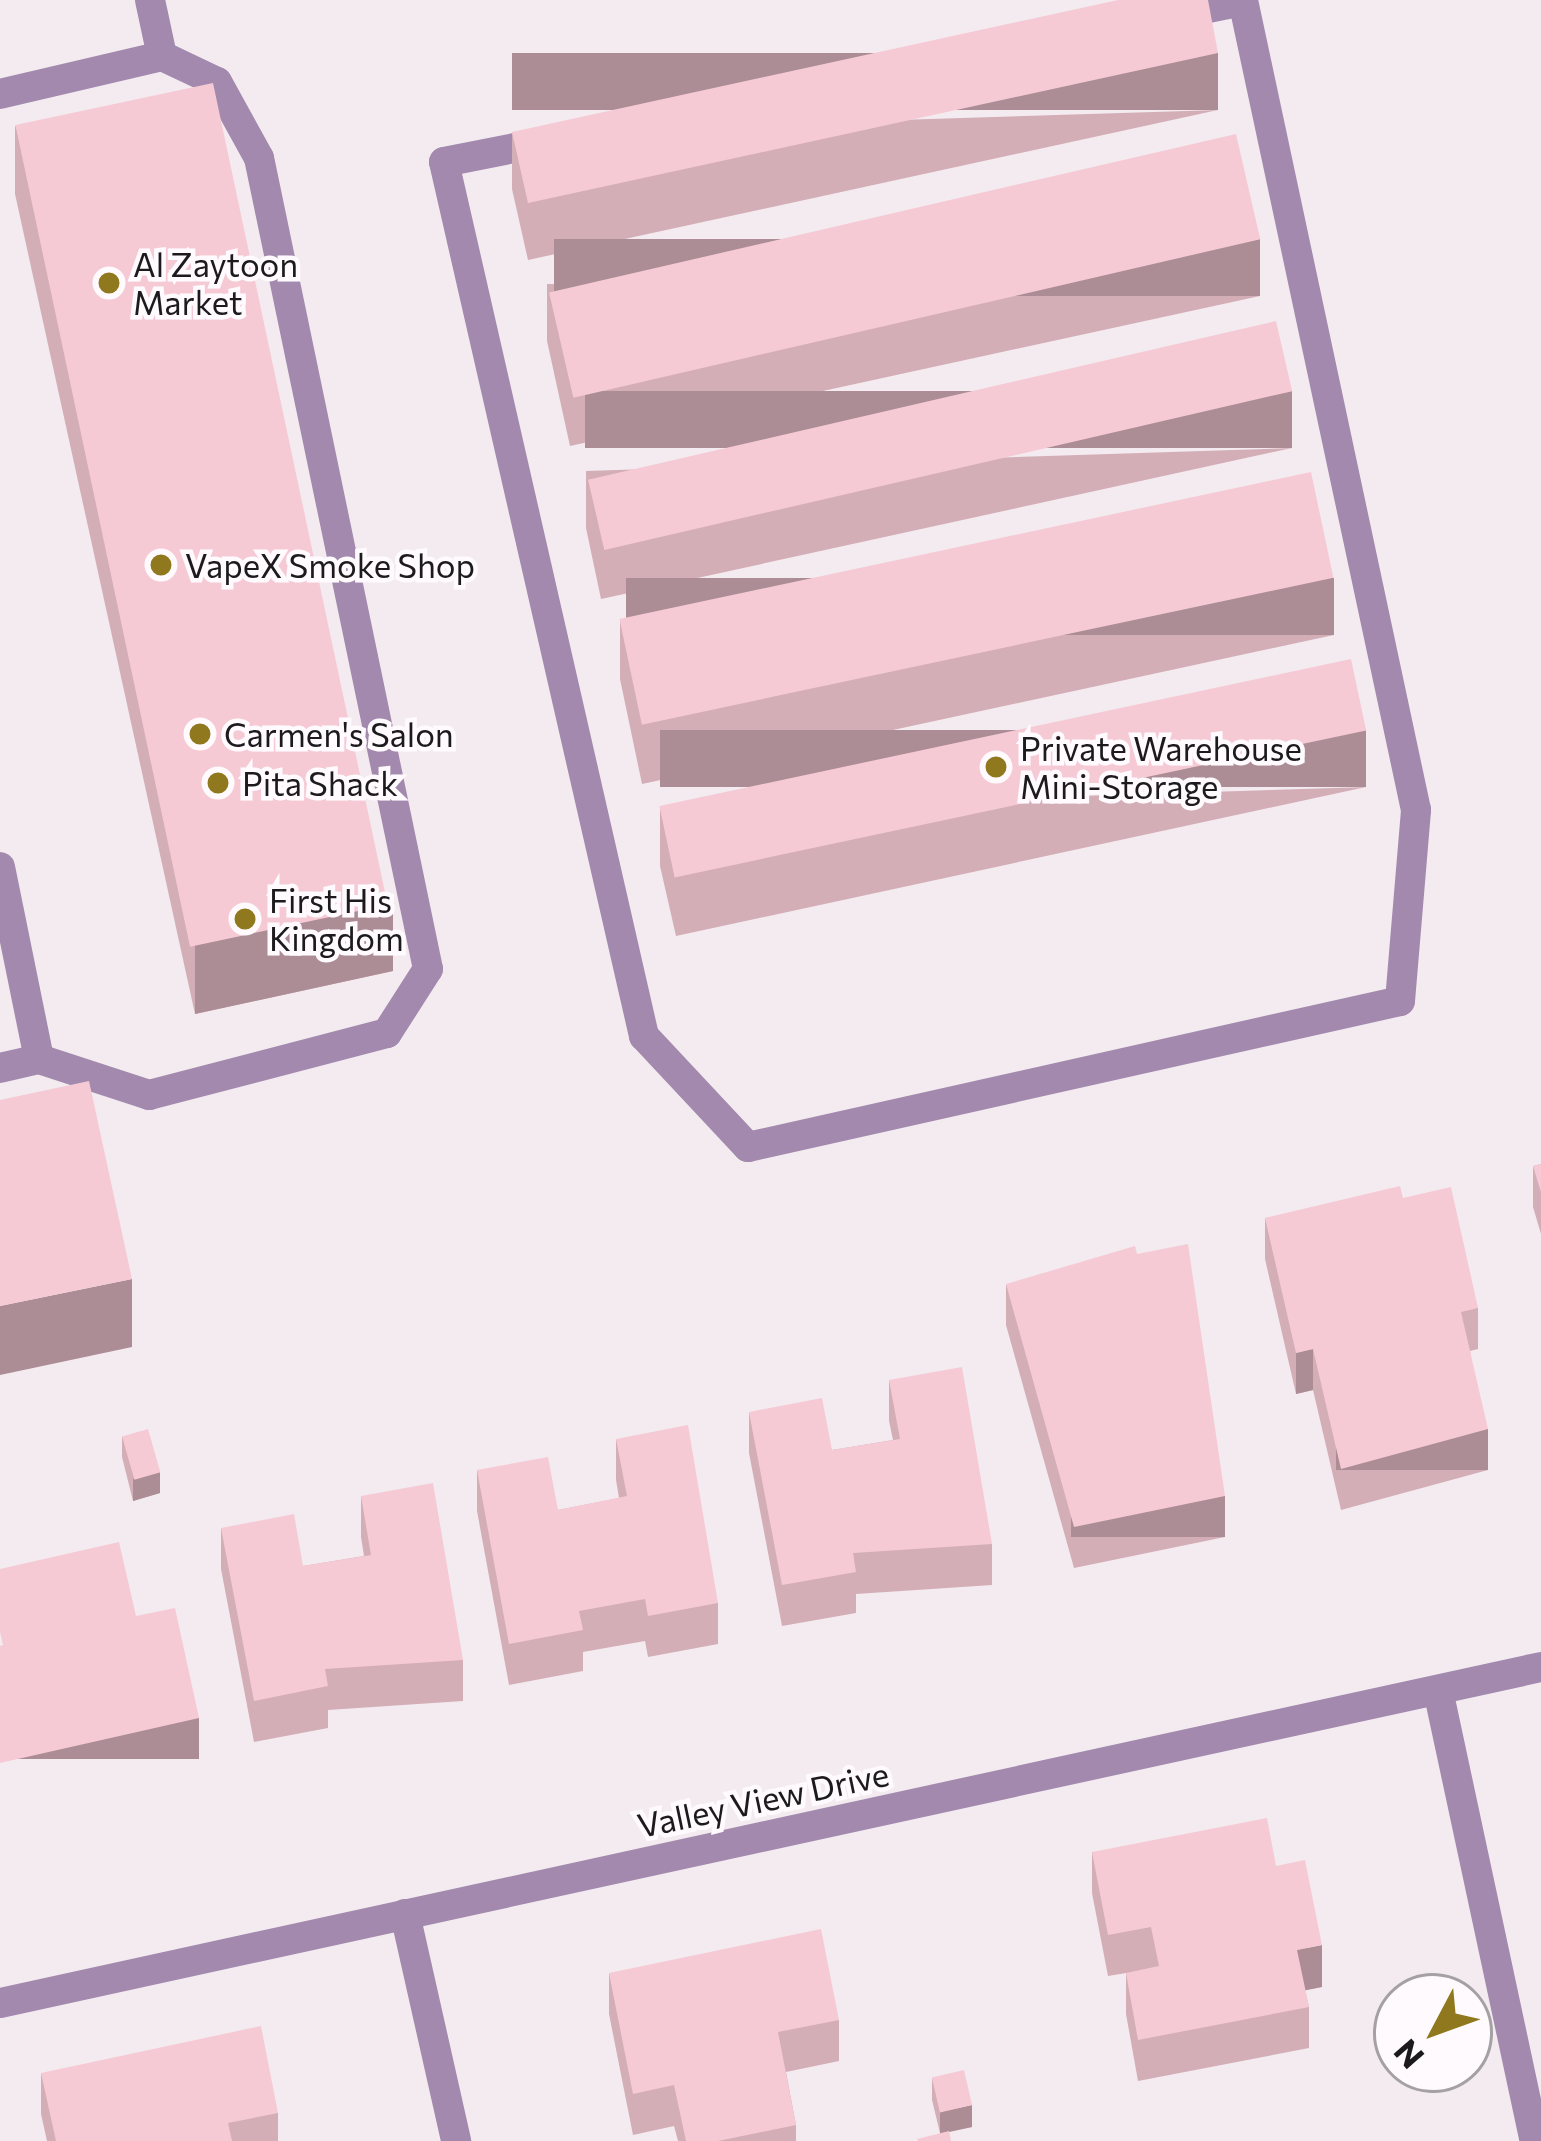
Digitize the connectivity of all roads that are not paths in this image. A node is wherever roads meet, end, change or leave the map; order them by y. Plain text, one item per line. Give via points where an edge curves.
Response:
1 (150, 0) edge
2 (1243, 1) edge
3 (1149, 20) edge
4 (162, 56) junction
5 (0, 94) edge
6 (585, 134) edge
7 (0, 867) edge
8 (39, 1059) junction
9 (0, 1068) edge
10 (1541, 1667) edge
11 (1438, 1690) junction
12 (405, 1914) junction
13 (0, 2002) edge
14 (456, 2141) edge
15 (1535, 2141) edge

1 - 4 street
2 - 3 street
2 - 6 street via 1416,810 1400,1001 748,1147 644,1036 445,162
4 - 5 street
4 - 8 street via 217,82 259,158 428,969 387,1033 149,1095
7 - 8 street
8 - 9 street
10 - 11 street, Valley View Drive
11 - 12 street, Valley View Drive
11 - 15 street
12 - 13 street, Valley View Drive
12 - 14 street

